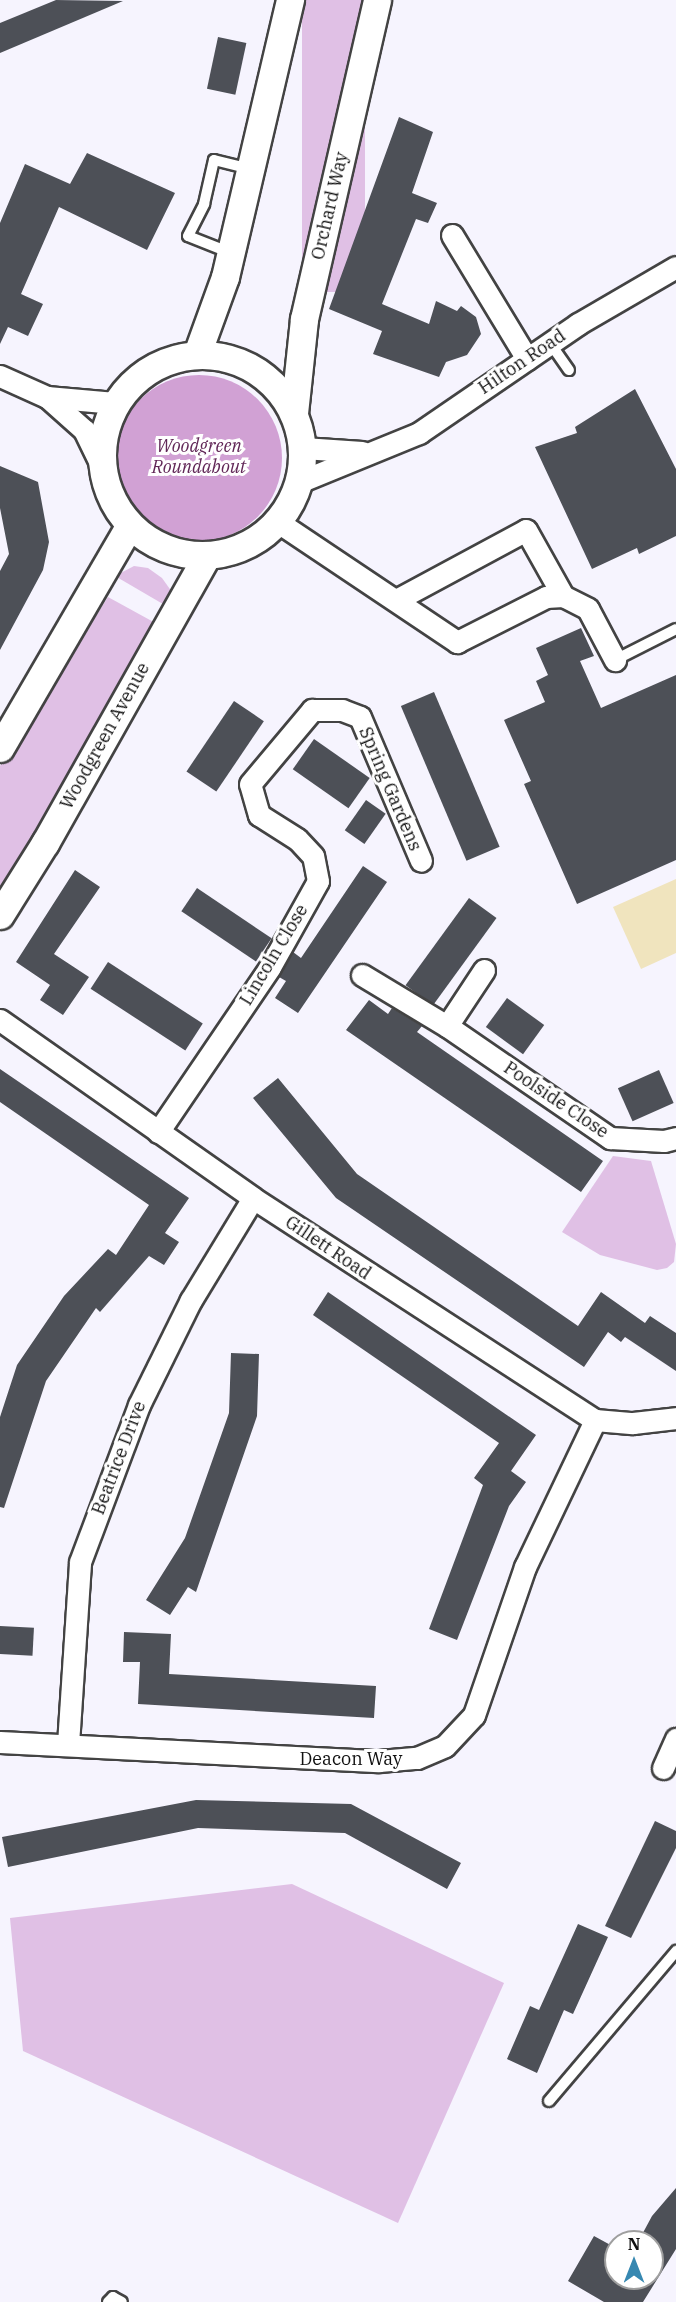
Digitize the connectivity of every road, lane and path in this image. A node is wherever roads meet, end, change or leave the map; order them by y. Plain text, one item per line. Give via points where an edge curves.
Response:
1 (290, 0) edge
2 (377, 0) edge
3 (250, 169) junction
4 (452, 235) dead end
5 (231, 253) junction
6 (676, 267) edge
7 (550, 343) junction
8 (197, 354) junction
9 (527, 359) junction
10 (569, 369) dead end
11 (0, 376) edge
12 (47, 397) junction
13 (115, 403) junction
14 (294, 413) junction
15 (303, 447) junction
16 (366, 452) junction
17 (101, 465) junction
18 (299, 482) junction
19 (278, 522) junction
20 (129, 526) junction
21 (207, 556) junction
22 (563, 596) junction
23 (398, 599) junction
24 (674, 635) edge
25 (615, 660) joint
26 (0, 748) edge
27 (250, 784) joint
28 (421, 861) dead end
29 (0, 915) edge
30 (484, 970) dead end
31 (362, 975) dead end
32 (0, 1020) edge
33 (447, 1026) junction
34 (158, 1132) junction
35 (676, 1138) edge
36 (254, 1198) junction
37 (676, 1418) edge
38 (595, 1420) junction
39 (676, 1739) edge
40 (0, 1742) edge
41 (68, 1744) junction
42 (663, 1768) dead end
43 (676, 1951) edge
44 (549, 2101) dead end
45 (108, 2302) edge
46 (122, 2302) edge

1 - 3 street
2 - 14 street, Orchard Way via 304,319
3 - 5 street
3 - 5 lane via 214,160 204,204 188,236
4 - 9 street
5 - 8 street
6 - 7 street, Hilton Road
7 - 9 street, Hilton Road
7 - 10 lane
8 - 13 street via 165,361 136,378
8 - 14 street via 227,357 255,369 278,388
9 - 16 street, Hilton Road via 419,433
11 - 12 street
12 - 13 street
12 - 17 street via 84,430
13 - 17 street via 103,433
14 - 15 street
15 - 16 street
15 - 18 street
16 - 18 street, Hilton Road
17 - 20 street via 110,498
18 - 19 street
19 - 21 street via 258,539 234,551
19 - 23 street
20 - 21 street via 152,543 179,553
20 - 26 street
21 - 29 street, Woodgreen Avenue via 45,843
22 - 23 street via 546,597 457,642
22 - 23 street via 526,530
22 - 25 street via 588,609
24 - 25 lane
27 - 28 street, Spring Gardens via 312,711 342,710 360,717
27 - 34 street, Lincoln Close via 259,815 297,839 313,856 318,881 270,967
30 - 33 street
31 - 33 street, Poolside Close
32 - 34 street, Gillett Road
33 - 35 street, Poolside Close via 610,1138
34 - 36 street, Gillett Road
36 - 38 street, Gillett Road
36 - 41 street, Beatrice Drive via 191,1299 139,1405 80,1562
37 - 38 street, Gillett Road via 633,1423
38 - 41 street, Deacon Way via 525,1567 474,1715 445,1746 417,1758 379,1761
39 - 42 street
40 - 41 street, Deacon Way
43 - 44 lane
45 - 46 lane via 113,2297

